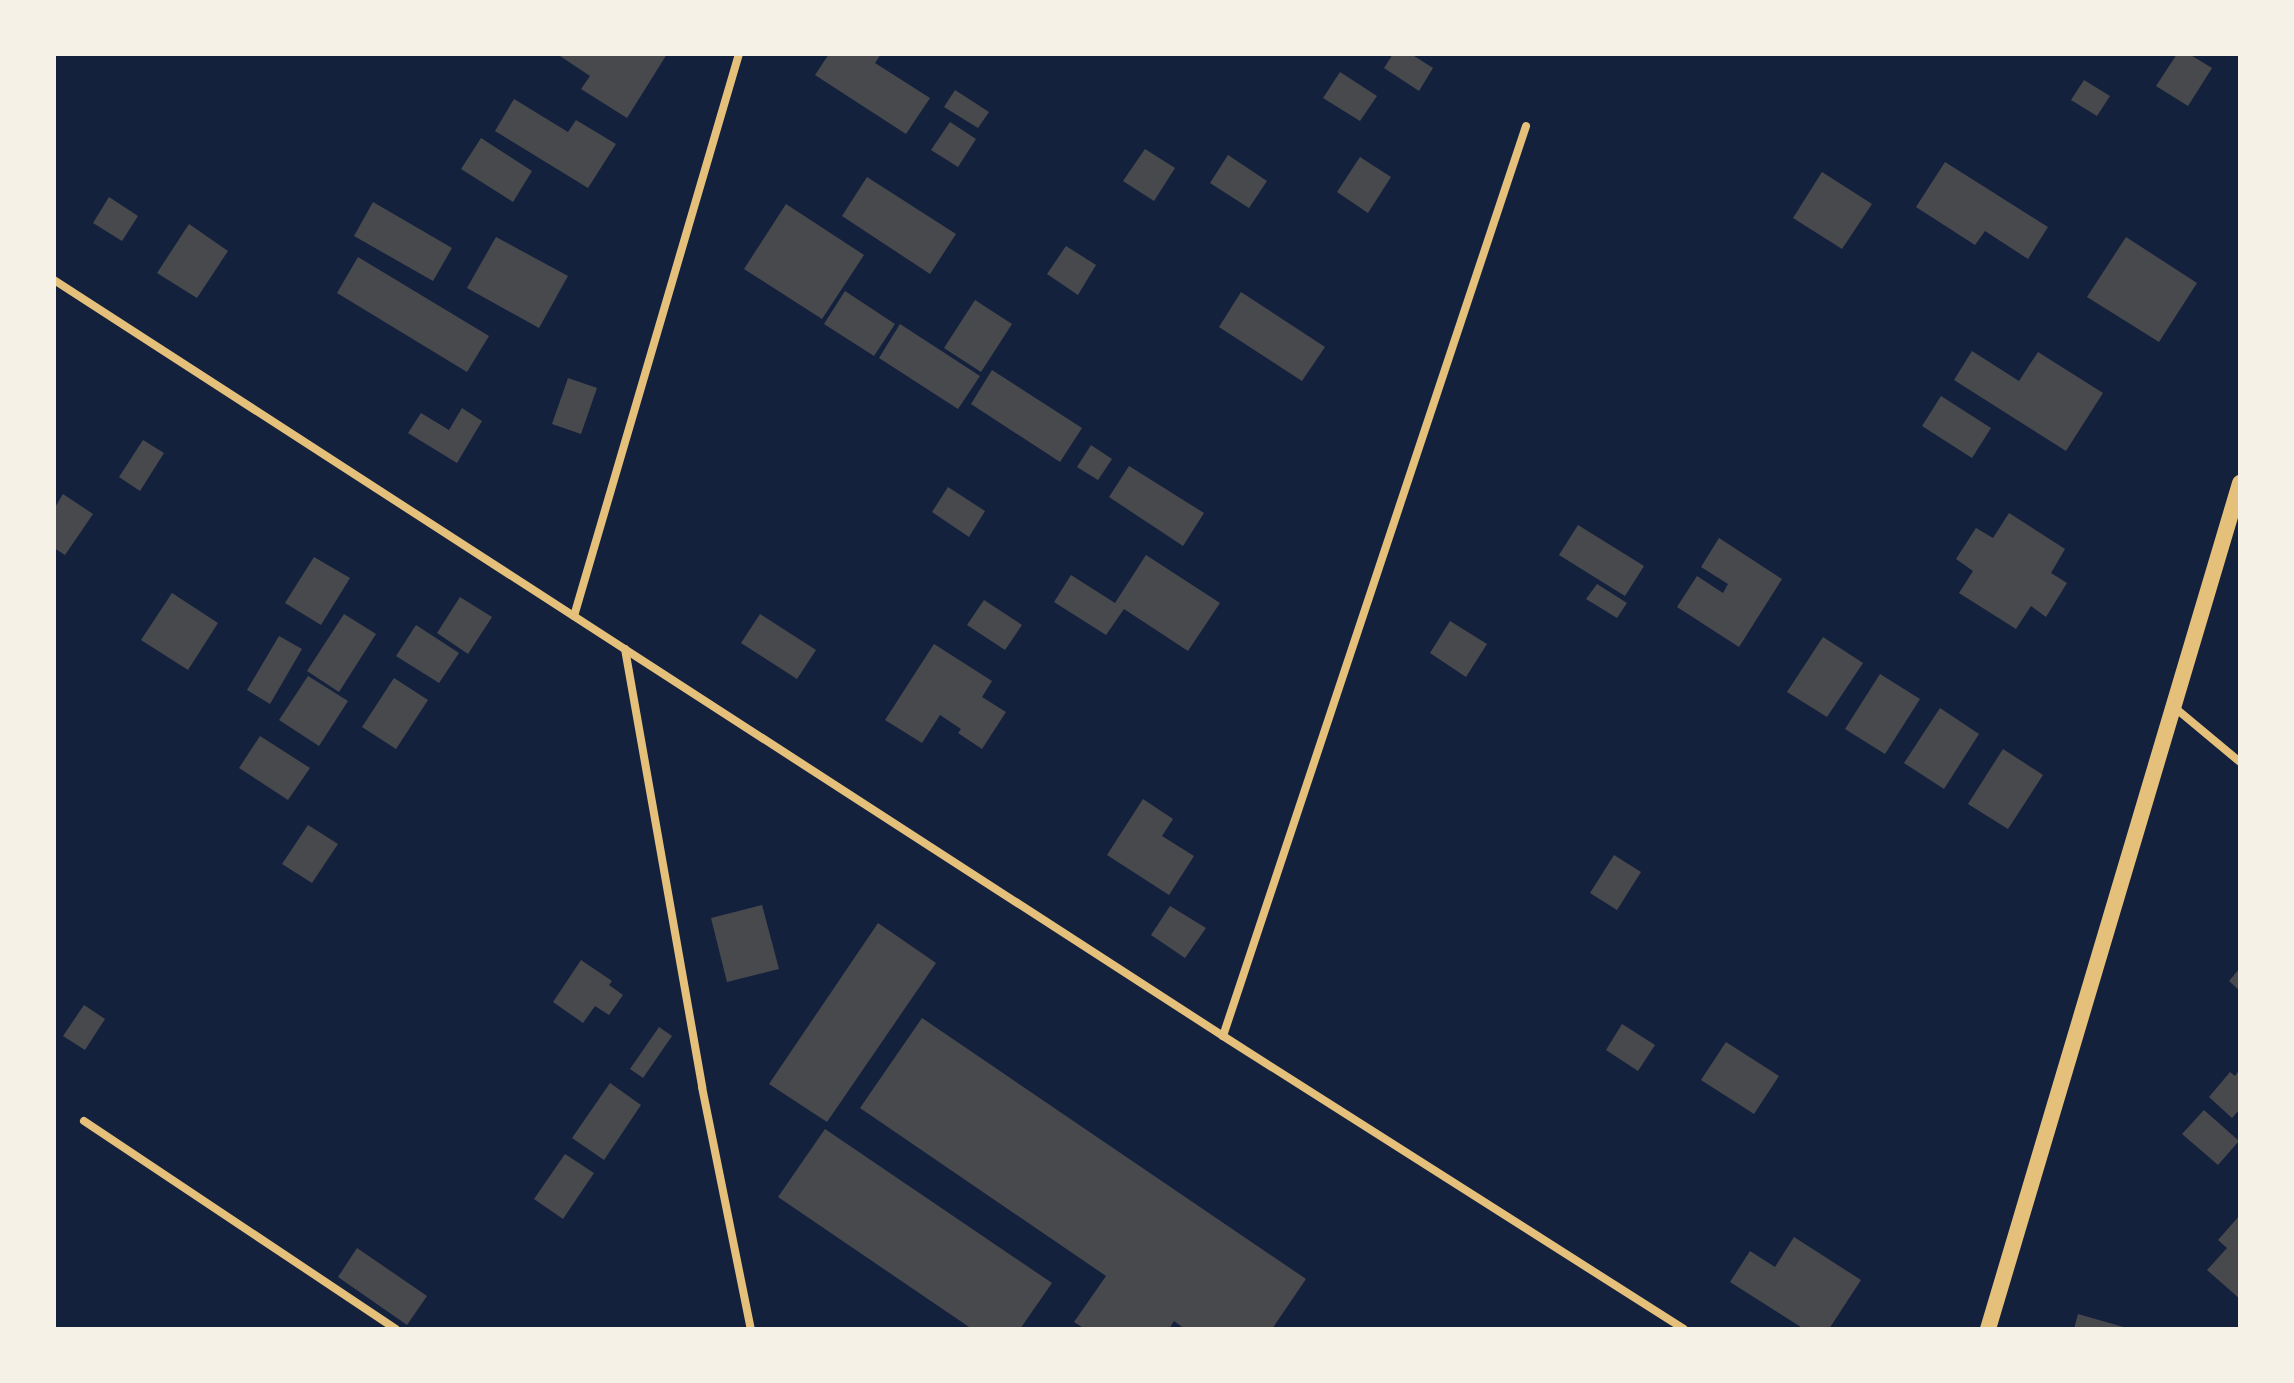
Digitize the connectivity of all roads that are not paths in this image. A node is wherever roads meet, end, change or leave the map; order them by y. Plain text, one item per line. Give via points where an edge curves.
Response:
1 (739, 54) edge
2 (1526, 126) dead end
3 (54, 280) edge
4 (2240, 483) edge
5 (574, 616) junction
6 (625, 649) junction
7 (2174, 707) junction
8 (2240, 762) edge
9 (1223, 1036) junction
10 (84, 1121) dead end
11 (396, 1329) edge
12 (751, 1329) edge
13 (1684, 1329) edge
14 (1988, 1329) edge

1 - 5 street
2 - 9 street
3 - 5 street
4 - 7 main road
5 - 6 street
6 - 9 street
6 - 12 street via 702,1087
7 - 8 street
7 - 14 main road
9 - 13 street
10 - 11 street

